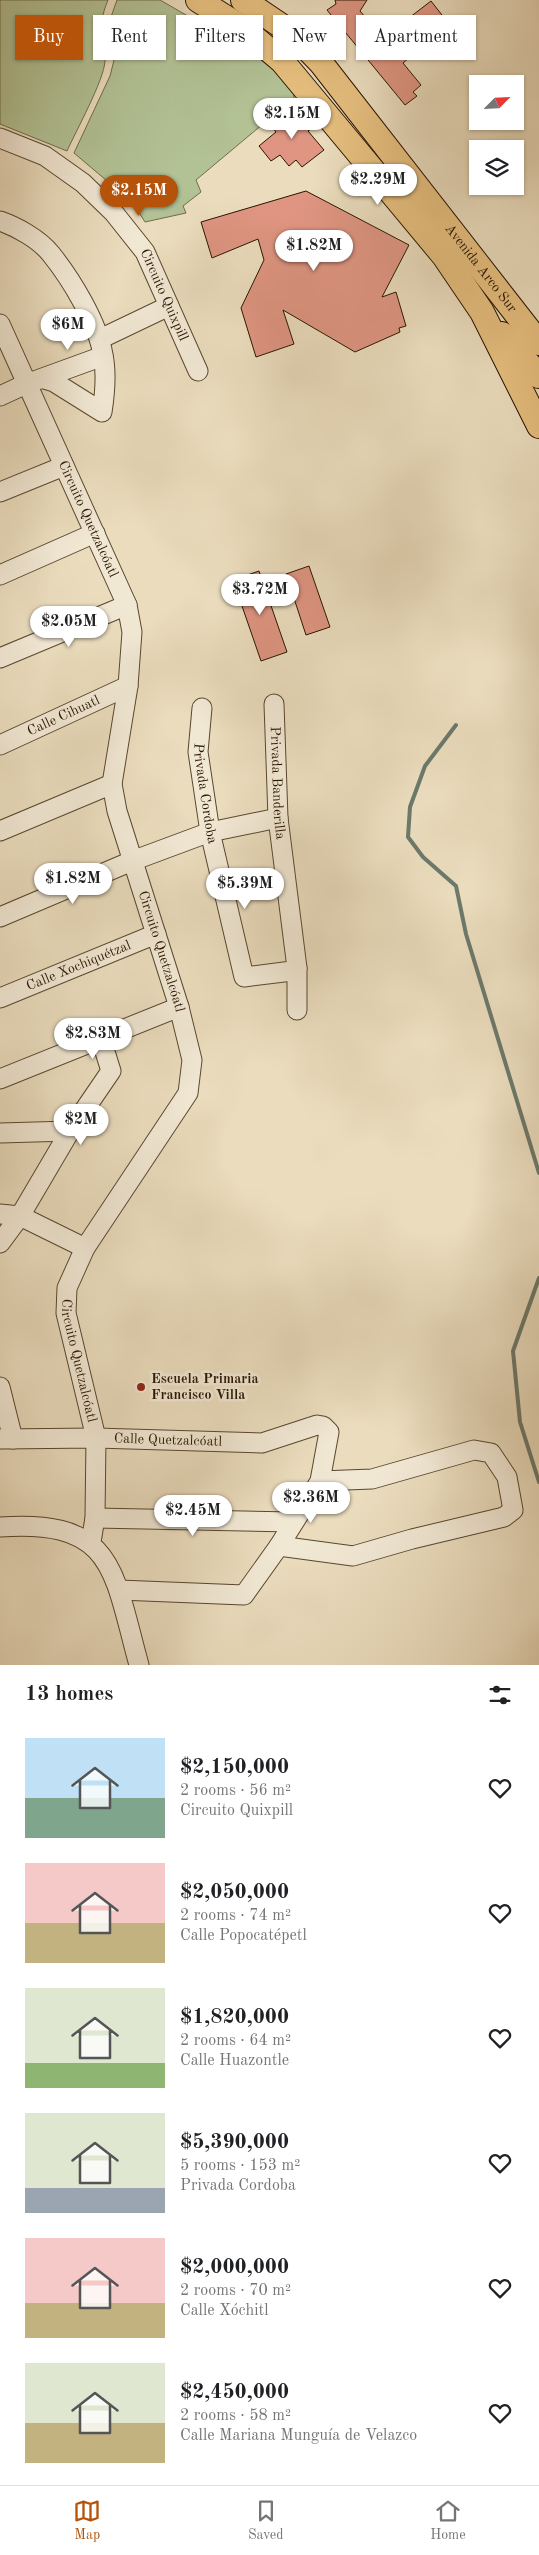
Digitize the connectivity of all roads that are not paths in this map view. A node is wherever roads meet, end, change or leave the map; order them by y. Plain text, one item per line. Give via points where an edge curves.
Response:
1 (198, 0) edge
2 (243, 0) edge
3 (0, 138) edge
4 (0, 221) edge
5 (169, 306) junction
6 (482, 312) junction
7 (0, 324) edge
8 (539, 342) edge
9 (101, 347) junction
10 (198, 371) dead end
11 (539, 376) edge
12 (44, 378) junction
13 (26, 384) junction
14 (0, 396) edge
15 (539, 426) edge
16 (64, 466) junction
17 (0, 492) edge
18 (95, 533) junction
19 (0, 575) edge
20 (127, 605) junction
21 (0, 658) edge
22 (128, 686) junction
23 (274, 704) dead end
24 (202, 708) dead end
25 (0, 745) edge
26 (112, 784) junction
27 (278, 818) junction
28 (0, 831) edge
29 (210, 832) junction
30 (132, 861) junction
31 (0, 917) edge
32 (156, 934) junction
33 (294, 970) junction
34 (0, 998) edge
35 (179, 1008) junction
36 (297, 1010) dead end
37 (101, 1039) junction
38 (0, 1079) edge
39 (70, 1131) junction
40 (0, 1133) edge
41 (0, 1214) edge
42 (20, 1216) junction
43 (0, 1243) edge
44 (85, 1248) junction
45 (0, 1387) edge
46 (96, 1438) junction
47 (7, 1439) edge
48 (320, 1481) junction
49 (95, 1518) junction
50 (292, 1522) junction
51 (0, 1527) edge
52 (91, 1542) junction
53 (279, 1546) junction
54 (118, 1590) junction
55 (139, 1665) edge

1 - 6 main road, Avenida Arco Sur via 244,29 282,60 444,256
2 - 8 main road, Avenida Arco Sur via 292,33 321,63
3 - 5 street, Circuito Quixpill via 45,156 83,183 114,213 145,252
4 - 9 street via 16,227 50,253 79,298
5 - 9 street
5 - 10 street, Circuito Quixpill
6 - 11 main road, Avenida Arco Sur
6 - 15 main road, Avenida Arco Sur
7 - 13 street, Circuito Quetzalcóatl
9 - 12 street
9 - 12 street via 106,380 102,412
12 - 13 street
13 - 14 street
13 - 16 street, Circuito Quetzalcóatl
16 - 17 street
16 - 18 street, Circuito Quetzalcóatl
18 - 19 street
18 - 20 street, Circuito Quetzalcóatl
20 - 21 street
20 - 22 street, Circuito Quetzalcóatl via 132,632
22 - 25 street, Calle Cihuatl
22 - 26 street, Circuito Quetzalcóatl
23 - 27 street, Privada Banderilla
24 - 29 street, Privada Cordoba via 198,752
26 - 28 street
26 - 30 street, Circuito Quetzalcóatl
27 - 29 street
27 - 33 street, Privada Banderilla
29 - 30 street
29 - 33 street, Privada Cordoba via 244,977
30 - 31 street
30 - 32 street, Circuito Quetzalcóatl
32 - 34 street, Calle Xochiquétzal
32 - 35 street, Circuito Quetzalcóatl
33 - 36 street, Privada Banderilla
35 - 37 street
35 - 44 street, Circuito Quetzalcóatl via 192,1060 188,1093
37 - 38 street
37 - 39 street via 110,1071
39 - 40 street
39 - 42 street
41 - 42 street
42 - 43 street
42 - 44 street
44 - 46 street, Circuito Quetzalcóatl via 67,1288 66,1313
45 - 47 street
46 - 47 street, Calle Quetzalcóatl
46 - 48 street, Calle Quetzalcóatl via 262,1443 317,1425 324,1426 329,1432
46 - 49 street, Circuito Quetzalcóatl
48 - 50 street
48 - 53 street via 372,1479 474,1450 491,1453 506,1477 513,1510 504,1517 353,1556
49 - 50 street
49 - 52 street, Circuito Quetzalcóatl
50 - 53 street
51 - 52 street via 33,1525 60,1528
52 - 54 street via 105,1560
53 - 54 street via 244,1595
54 - 55 street

